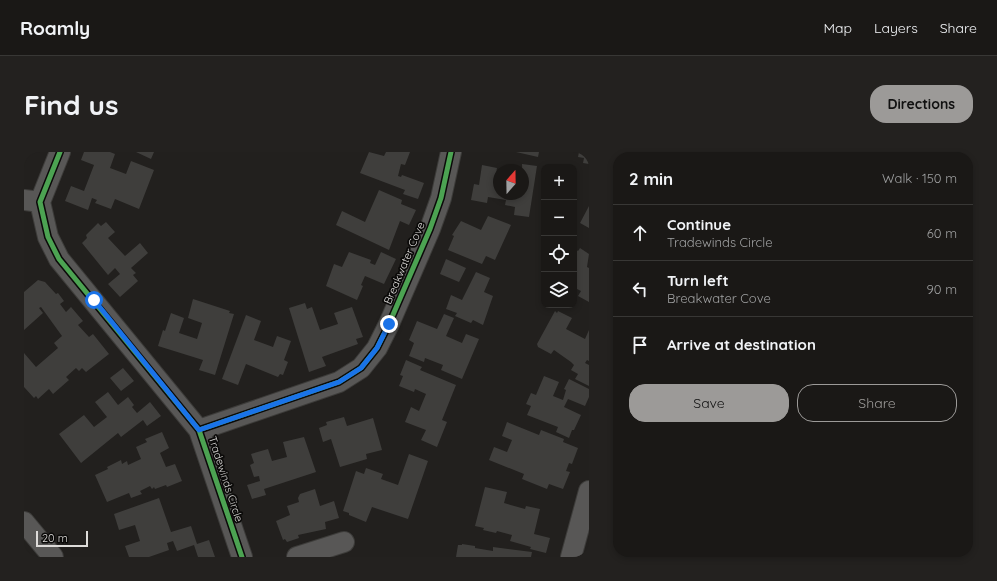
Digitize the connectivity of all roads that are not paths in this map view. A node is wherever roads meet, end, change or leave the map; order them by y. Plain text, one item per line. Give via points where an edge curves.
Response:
1 (60, 152) edge
2 (451, 152) edge
3 (32, 201) edge
4 (199, 430) junction
5 (589, 491) edge
6 (24, 522) edge
7 (344, 542) dead end
8 (52, 557) edge
9 (242, 557) edge
10 (297, 557) edge
11 (571, 557) edge

1 - 3 street, Tradewinds Circle
2 - 4 street, Breakwater Cove via 441,198 430,229 386,330 377,348 361,368 339,382
3 - 4 street, Tradewinds Circle via 59,259
4 - 9 street, Tradewinds Circle
5 - 11 street
6 - 8 street
7 - 10 street

